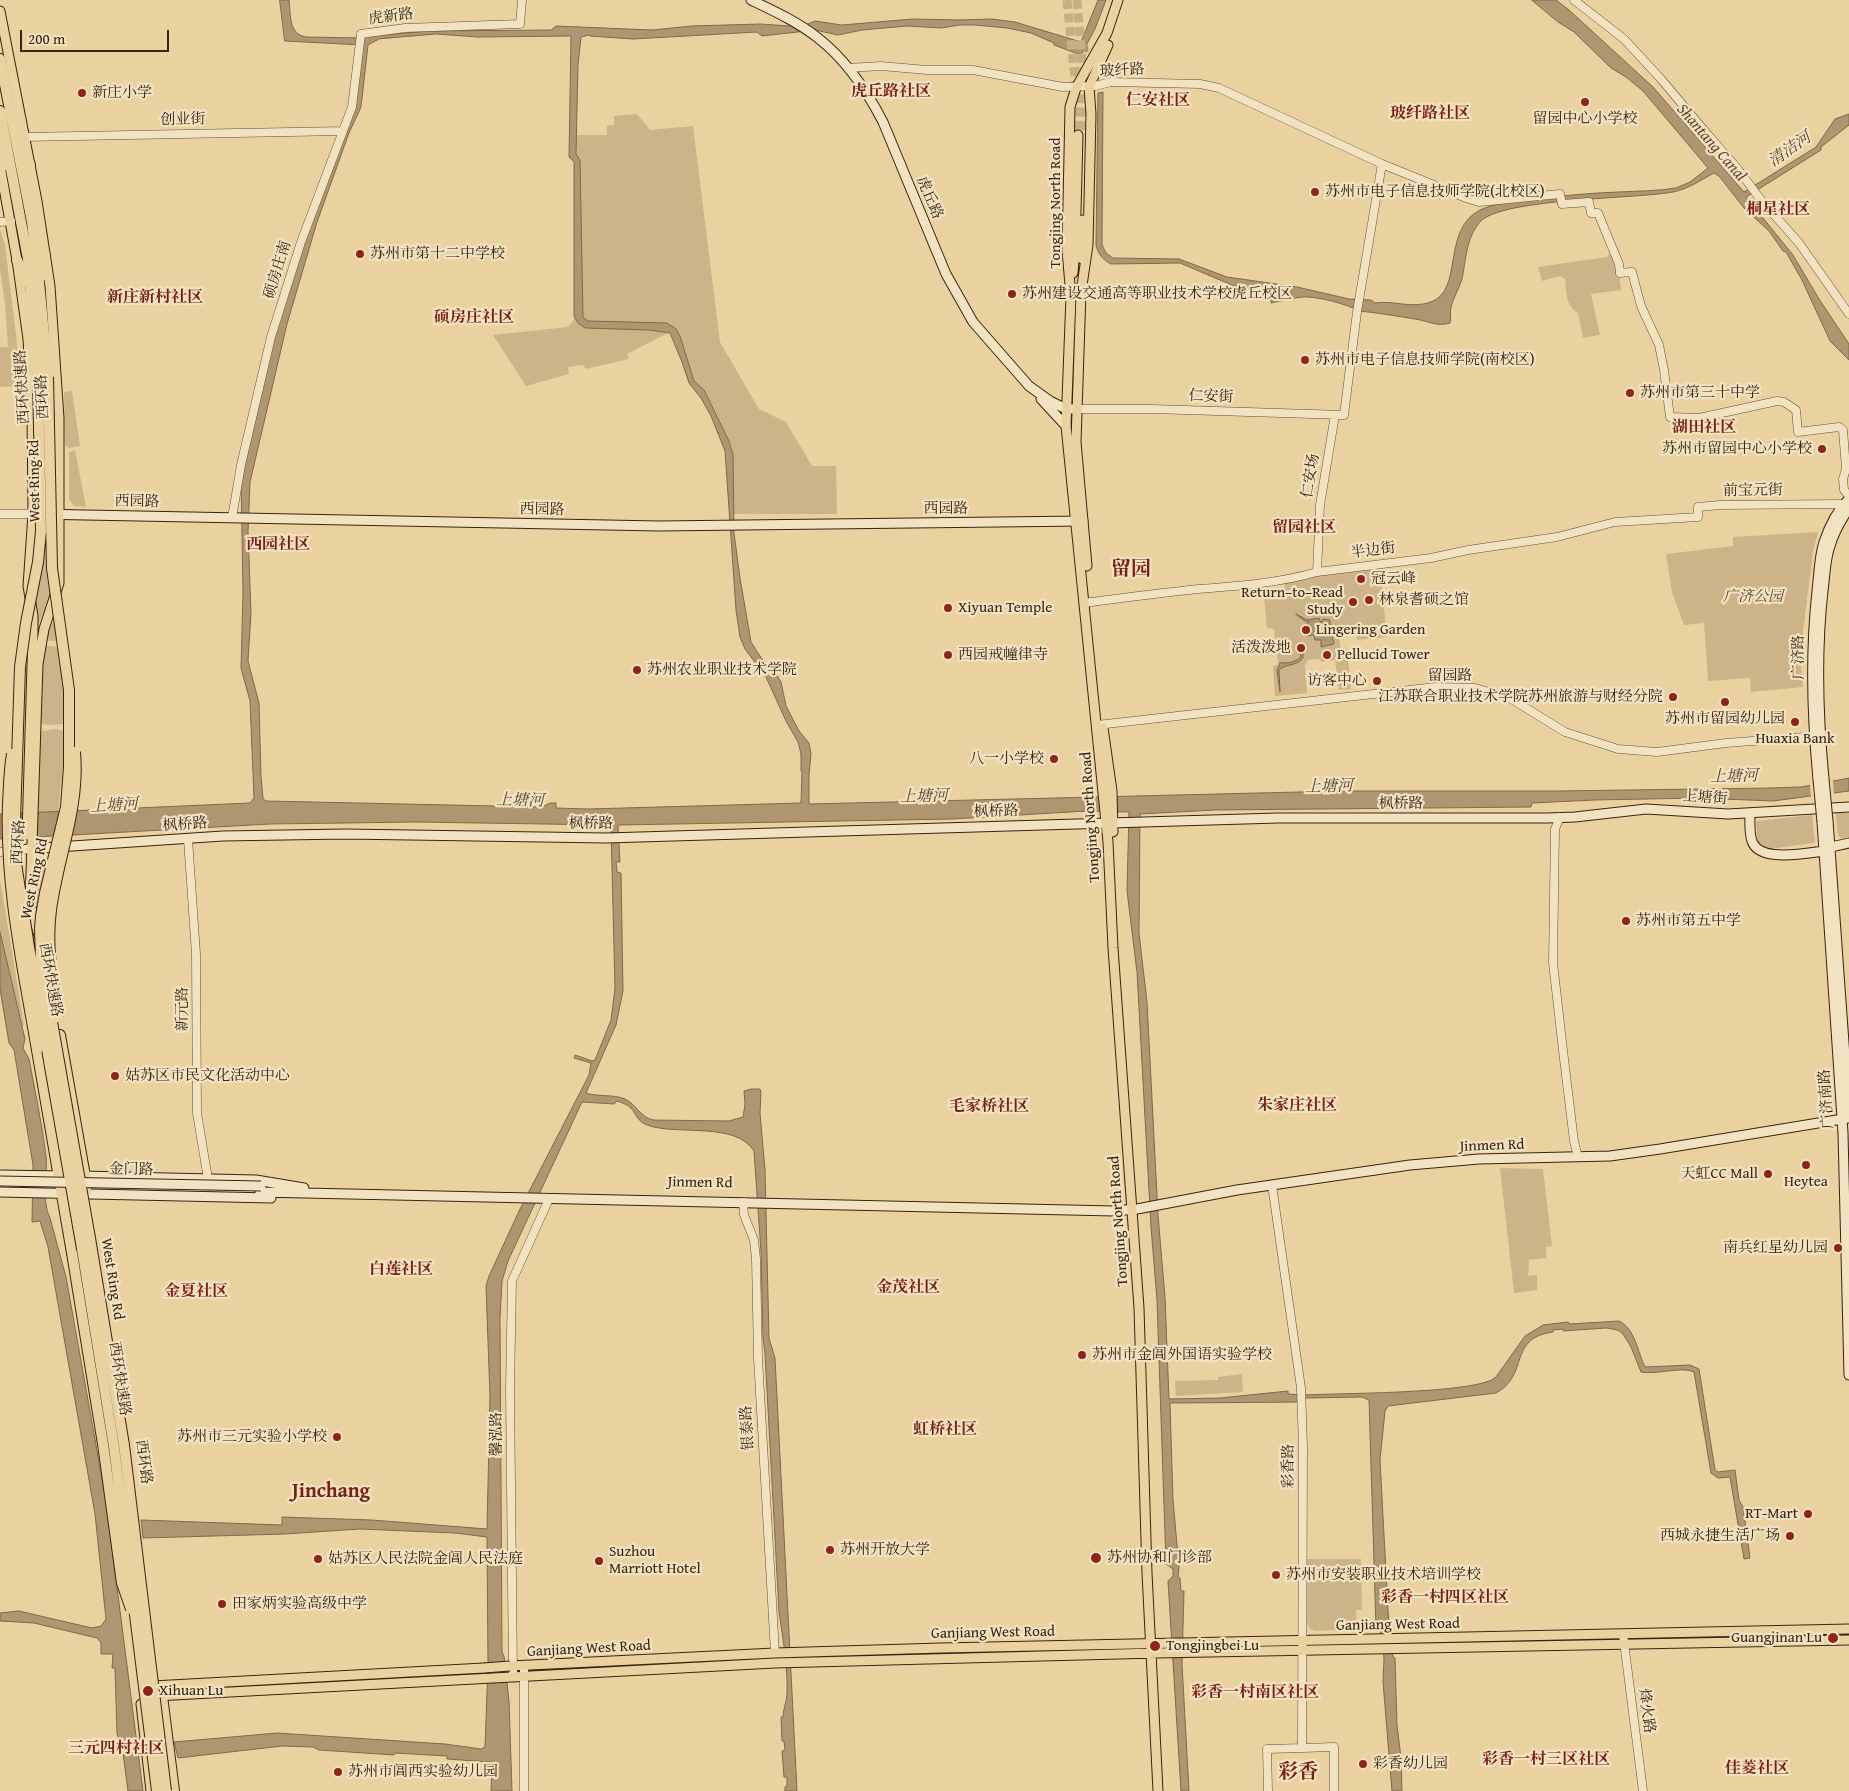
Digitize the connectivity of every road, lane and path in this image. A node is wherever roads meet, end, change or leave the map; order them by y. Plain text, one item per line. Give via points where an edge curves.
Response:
1 (522, 0) edge
2 (751, 0) edge
3 (1118, 0) edge
4 (1124, 0) edge
5 (1574, 0) edge
6 (0, 11) edge
7 (361, 36) joint
8 (0, 60) edge
9 (848, 68) junction
10 (1089, 87) junction
11 (1076, 88) junction
12 (1, 114) edge
13 (14, 127) junction
14 (343, 131) junction
15 (24, 137) junction
16 (1382, 164) junction
17 (30, 165) junction
18 (0, 167) edge
19 (11, 221) junction
20 (0, 222) edge
21 (45, 256) junction
22 (18, 260) junction
23 (1082, 292) junction
24 (1070, 294) junction
25 (36, 295) junction
26 (1849, 314) edge
27 (43, 377) junction
28 (1029, 386) junction
29 (1066, 409) junction
30 (1078, 409) junction
31 (1335, 415) junction
32 (1066, 426) junction
33 (1848, 503) edge
34 (0, 514) edge
35 (33, 514) junction
36 (59, 515) junction
37 (237, 518) junction
38 (1665, 520) joint
39 (1080, 522) junction
40 (1317, 572) junction
41 (1087, 603) junction
42 (70, 711) junction
43 (18, 721) junction
44 (1100, 724) junction
45 (1817, 736) junction
46 (31, 806) junction
47 (1849, 806) edge
48 (1750, 814) junction
49 (1560, 817) junction
50 (1825, 821) joint
51 (1110, 823) junction
52 (188, 839) junction
53 (1849, 843) edge
54 (29, 844) junction
55 (1828, 849) junction
56 (0, 852) edge
57 (1847, 1116) edge
58 (1578, 1157) junction
59 (0, 1175) edge
60 (56, 1176) junction
61 (84, 1176) junction
62 (208, 1179) junction
63 (0, 1181) edge
64 (1272, 1185) junction
65 (0, 1186) edge
66 (261, 1189) junction
67 (304, 1190) junction
68 (0, 1192) edge
69 (64, 1194) junction
70 (86, 1194) junction
71 (542, 1197) junction
72 (755, 1200) junction
73 (743, 1202) junction
74 (1136, 1208) junction
75 (1848, 1318) edge
76 (1849, 1375) edge
77 (126, 1581) junction
78 (1849, 1629) edge
79 (139, 1633) junction
80 (1623, 1634) junction
81 (1302, 1640) junction
82 (1849, 1640) edge
83 (1154, 1643) junction
84 (1623, 1644) junction
85 (1302, 1650) junction
86 (779, 1653) junction
87 (1154, 1653) junction
88 (511, 1666) junction
89 (524, 1666) junction
90 (355, 1675) junction
91 (512, 1676) junction
92 (524, 1676) junction
93 (356, 1685) junction
94 (156, 1692) junction
95 (140, 1693) junction
96 (1302, 1748) junction
97 (171, 1789) edge
98 (151, 1791) edge
99 (157, 1791) edge
100 (524, 1791) edge
101 (1158, 1791) edge
102 (1164, 1791) edge
103 (1268, 1791) edge
104 (1334, 1791) edge
105 (1643, 1791) edge

1 - 7 street, 虎新路 via 520,24 405,28
2 - 9 main road, 虎丘路 via 816,37
3 - 11 main road, Tongjing North Road via 1105,38
4 - 10 main road, Tongjing North Road
5 - 26 street via 1624,39 1642,58 1738,168 1799,244
6 - 15 main road, 西环路
7 - 14 street, 硕房庄南 via 352,107
8 - 13 highway
9 - 11 street, 玻纤路 via 881,66 973,70
9 - 28 main road, 虎丘路 via 883,122 960,302 977,328
10 - 11 street, 玻纤路
10 - 16 street, 玻纤路 via 1111,82 1200,84 1218,88
10 - 23 main road, Tongjing North Road via 1088,246
11 - 24 main road, Tongjing North Road via 1070,107 1067,250
12 - 18 highway
12 - 25 highway, 西环快速路
13 - 17 highway
13 - 25 highway via 32,222
14 - 15 street, 创业街
14 - 37 street, 硕房庄南 via 301,242 271,337 241,465
15 - 17 main road, 西环路
16 - 31 street, 仁安街 via 1357,312 1344,415
16 - 33 street, 玻纤路 via 1479,202 1544,194 1560,199 1562,204 1589,202 1590,214 1598,213 1620,273 1632,272 1641,306 1659,345 1670,416 1699,418 1776,401 1796,410 1798,432 1840,427 1843,430 1846,468 1843,479
17 - 21 main road, 西环路
18 - 19 main road, 西环路
19 - 20 street
19 - 22 main road, 西环路
21 - 25 highway
21 - 36 main road, 西环路 via 58,410
22 - 25 highway
22 - 35 main road, 西环路 via 31,379
23 - 24 main road via 1082,135
23 - 30 main road, Tongjing North Road
24 - 29 main road, Tongjing North Road
25 - 27 highway, 西环快速路
27 - 42 highway, West Ring Rd, bridge via 52,568
27 - 43 highway, 西环快速路, bridge via 40,548 22,647
28 - 29 main road, 虎丘路
28 - 32 main road
29 - 30 main road, 虎丘路
29 - 32 main road, Tongjing North Road
30 - 31 street, 仁安街
30 - 39 main road, Tongjing North Road via 1076,442
31 - 40 street, 仁安场 via 1320,505
32 - 39 main road, Tongjing North Road
33 - 38 street, 前宝元街 via 1720,505 1698,508 1698,517
33 - 45 main road, 广济路 via 1827,560 1818,643
34 - 35 street, 西园路
35 - 36 main road, 西园路
35 - 46 main road, 西环路 via 28,586 33,632
36 - 37 main road, 西园路
36 - 46 main road, 西环路 via 59,583 44,629 38,664
37 - 39 main road, 西园路 via 641,525
38 - 40 street, 半边街 via 1615,522 1557,537 1431,558
39 - 41 main road, Tongjing North Road
40 - 41 street, 半边街 via 1251,585
41 - 44 main road, Tongjing North Road
42 - 61 highway, bridge via 77,766 76,785 49,934 60,1035
42 - 97 highway, West Ring Rd, bridge via 66,808 42,908 41,960 124,1445
43 - 60 highway, bridge via 10,769 7,856
43 - 79 highway, 西环快速路, bridge via 14,835 17,876 114,1447
44 - 45 street, 留园路 via 1456,687 1485,690 1513,700 1565,732 1618,749 1657,752
44 - 51 main road, Tongjing North Road
45 - 50 main road, 广济路, bridge
46 - 54 main road, 西环路
47 - 48 main road, 上塘街
48 - 49 main road, 上塘街 via 1646,809
48 - 55 main road via 1752,840 1762,852 1774,855
49 - 51 main road, 枫桥路 via 1278,818
49 - 58 street via 1555,829 1553,963
50 - 55 main road, 广济南路
51 - 52 main road, 枫桥路 via 606,838 345,834
51 - 74 main road, Tongjing North Road
52 - 54 main road, 枫桥路
52 - 62 street, 新元路 via 196,954 196,1114
53 - 55 main road
54 - 56 street, 枫桥路
54 - 60 main road, 西环路 via 25,907 27,962
54 - 61 main road, 西环路 via 31,906 46,960
55 - 57 main road, 广济南路
57 - 58 main road, Jinmen Rd via 1660,1149
57 - 75 main road, 广济南路
58 - 64 main road, Jinmen Rd via 1426,1163
59 - 60 main road
60 - 61 main road
60 - 69 highway
61 - 62 main road
61 - 70 highway
62 - 67 main road via 263,1180
63 - 66 main road, 金门路, bridge
64 - 74 main road, Jinmen Rd
64 - 81 street, 彩香路 via 1301,1402
65 - 66 main road, 金门路, bridge
66 - 67 main road, Jinmen Rd
67 - 70 main road via 272,1198
67 - 71 main road, Jinmen Rd
68 - 69 main road
69 - 70 main road
69 - 77 main road via 108,1448
69 - 79 highway, bridge via 122,1583
70 - 94 main road, 西环路 via 127,1442
71 - 72 main road, Jinmen Rd
71 - 73 main road, Jinmen Rd
71 - 88 street, 馨泓路 via 512,1281
72 - 73 main road, Jinmen Rd
72 - 74 main road, Jinmen Rd
73 - 86 street, 银泰路 via 756,1259 758,1358
74 - 83 main road, Tongjing North Road via 1146,1324
75 - 76 main road, 广济南路
77 - 94 main road via 140,1607
77 - 95 main road
78 - 80 main road, Ganjiang West Road
79 - 99 highway, 西环快速路, bridge
80 - 81 main road, Ganjiang West Road
80 - 84 street, 烽火路
81 - 83 main road, Ganjiang West Road
81 - 85 street, 彩香路
82 - 84 main road, Ganjiang West Road
83 - 86 main road, Ganjiang West Road
83 - 87 main road, Tongjing North Road
84 - 85 main road, Ganjiang West Road
84 - 105 street, 烽火路
85 - 87 main road, Ganjiang West Road
85 - 96 street, 彩香路
86 - 89 main road, Ganjiang West Road
87 - 92 main road, Ganjiang West Road via 783,1663
87 - 101 main road
87 - 102 main road
88 - 89 main road, Ganjiang West Road
88 - 90 main road, Ganjiang West Road, bridge
88 - 91 street, 馨泓路
89 - 92 street
90 - 93 main road
90 - 94 main road, Ganjiang West Road
91 - 92 main road, Ganjiang West Road
91 - 93 main road, Ganjiang West Road
92 - 100 street
93 - 94 main road, Ganjiang West Road
94 - 95 main road, Ganjiang West Road
94 - 97 highway
94 - 97 main road, 西环路
95 - 98 main road
96 - 103 street via 1267,1749
96 - 104 street via 1334,1747

